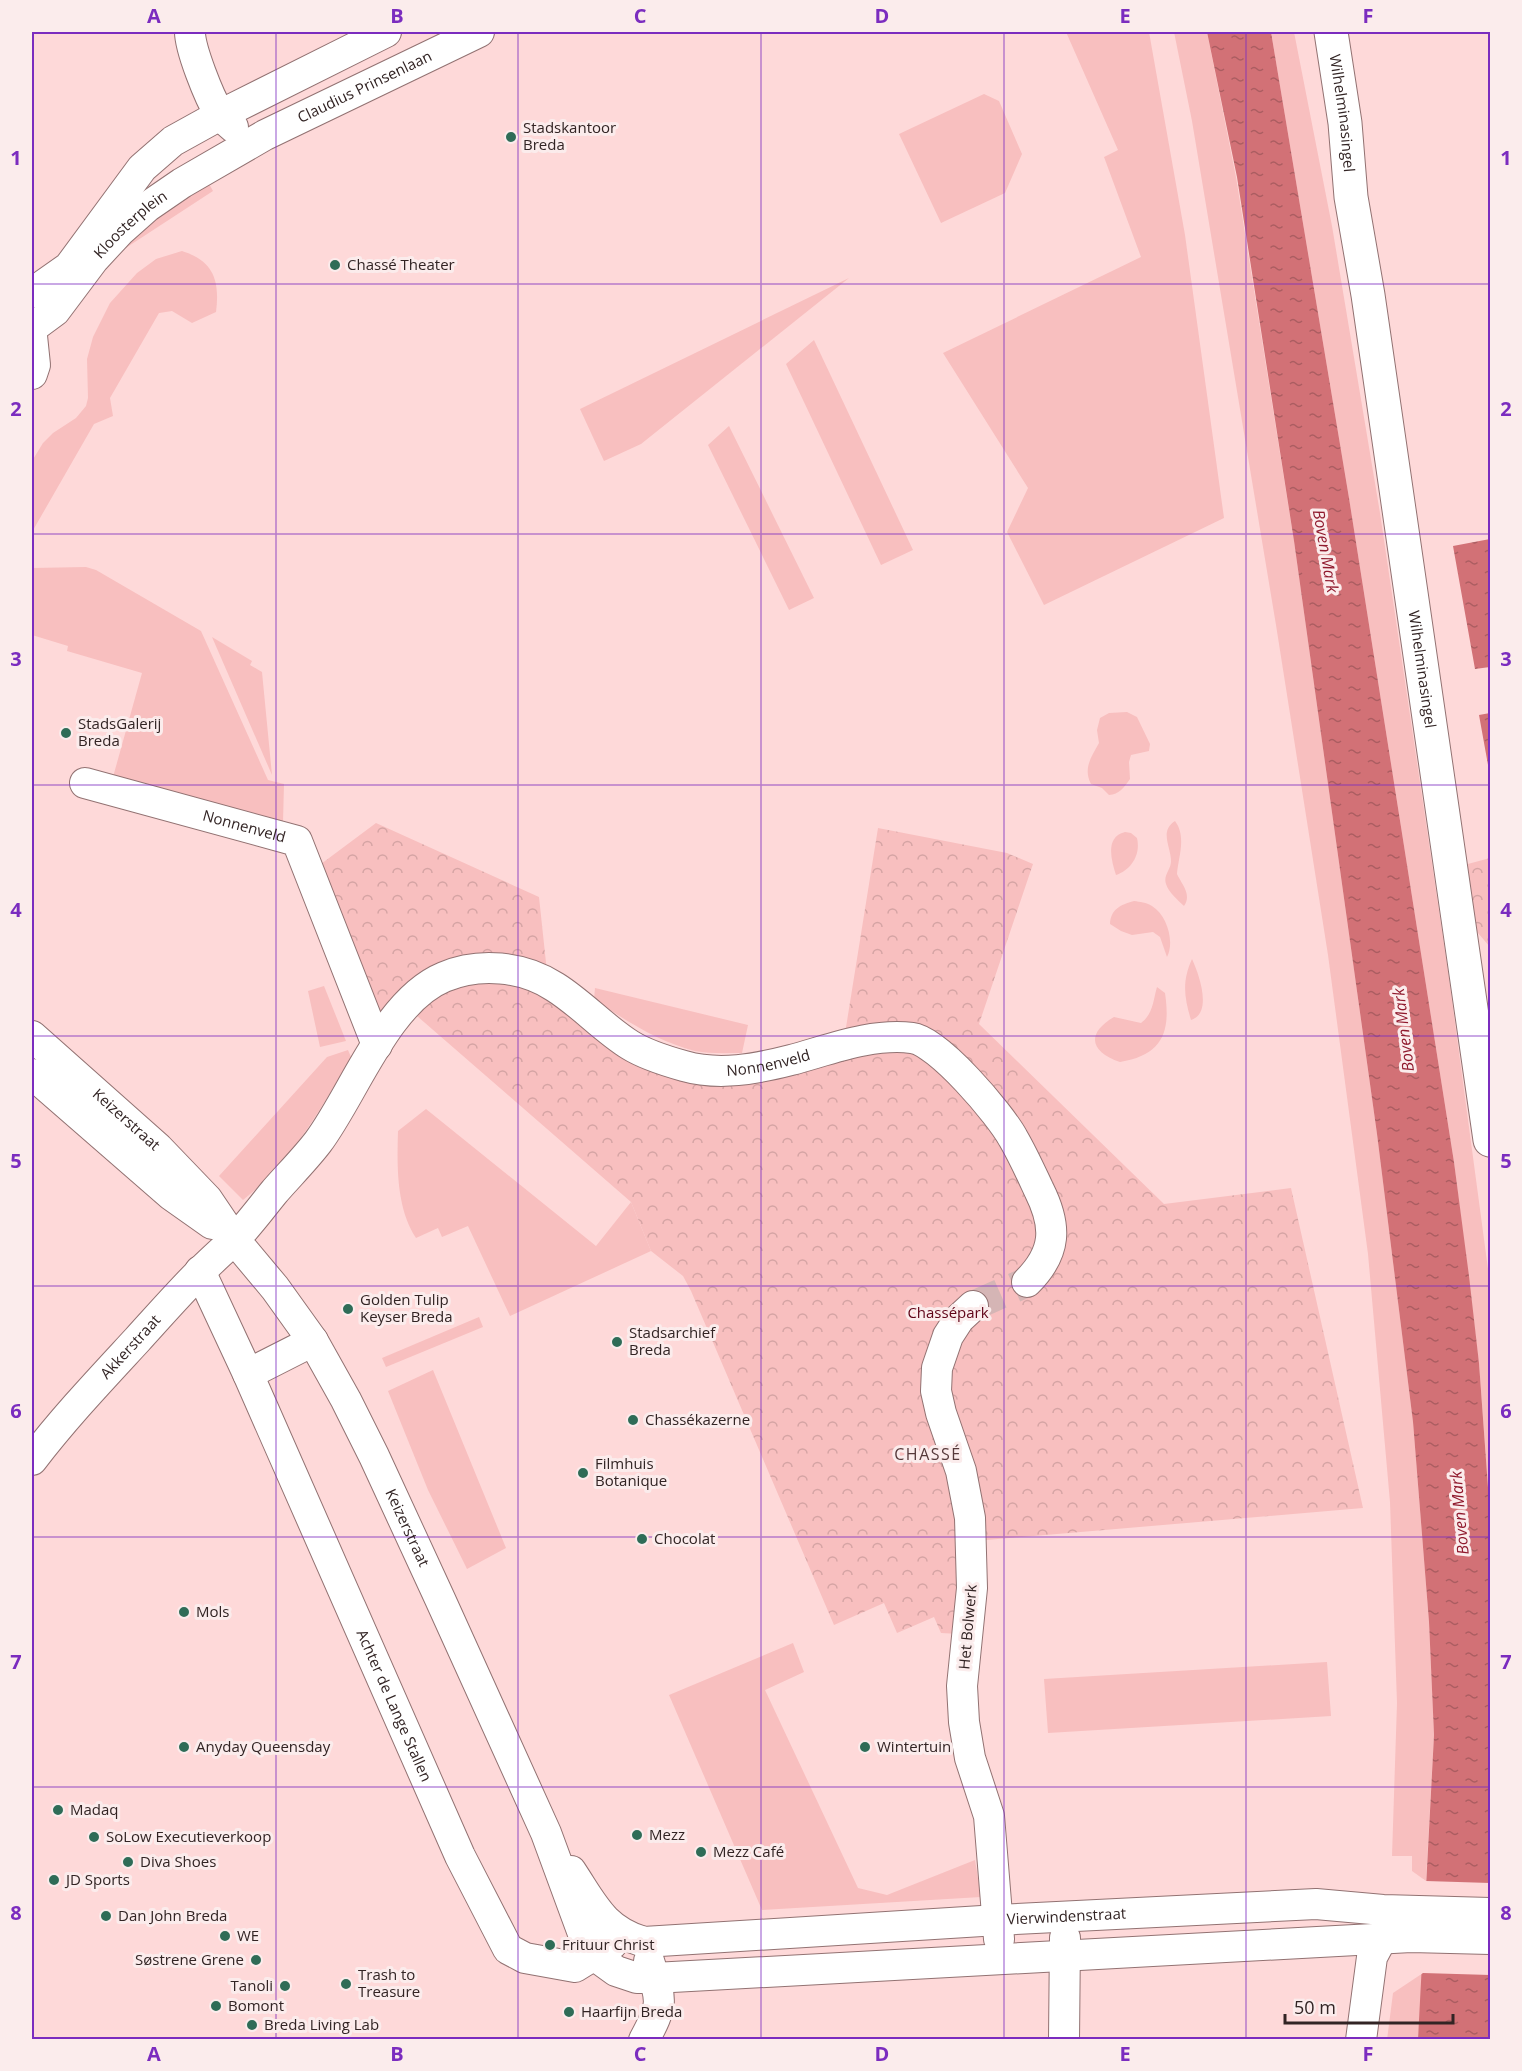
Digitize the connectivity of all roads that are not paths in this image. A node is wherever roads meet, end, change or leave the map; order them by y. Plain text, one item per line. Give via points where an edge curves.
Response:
1 (190, 32) edge
2 (198, 32) edge
3 (386, 32) edge
4 (479, 32) edge
5 (1314, 32) edge
6 (1331, 32) edge
7 (231, 109) junction
8 (251, 143) junction
9 (1351, 197) junction
10 (32, 293) edge
11 (32, 328) edge
12 (32, 336) edge
13 (32, 374) edge
14 (84, 783) dead end
15 (32, 1036) edge
16 (377, 1045) junction
17 (32, 1074) edge
18 (1491, 1140) edge
19 (234, 1239) junction
20 (200, 1272) junction
21 (1027, 1282) tunnel mouth
22 (973, 1306) tunnel mouth
23 (313, 1341) junction
24 (248, 1374) junction
25 (32, 1460) edge
26 (546, 1833) junction
27 (1491, 1913) edge
28 (1065, 1918) junction
29 (998, 1920) junction
30 (1402, 1929) junction
31 (634, 1939) junction
32 (1491, 1939) edge
33 (1066, 1956) junction
34 (601, 1959) junction
35 (1000, 1959) junction
36 (654, 1978) junction
37 (644, 2040) edge
38 (1064, 2040) edge
39 (1361, 2040) edge

1 - 7 street via 194,55
2 - 7 street
3 - 7 street
4 - 8 street, Claudius Prinsenlaan
5 - 9 main road, Wilhelminasingel via 1331,126
6 - 9 main road, Wilhelminasingel
7 - 8 street
7 - 10 street, Kloosterplein via 173,141 142,168 69,267
8 - 11 street, Kloosterplein via 147,207 105,246 55,312
9 - 18 main road, Wilhelminasingel
12 - 13 street
14 - 16 street, Nonnenveld via 297,841
15 - 19 street, Keizerstraat via 158,1148 207,1199
16 - 19 street, Nonnenveld via 319,1140
16 - 21 street, Nonnenveld via 394,1020 430,983 471,969 494,967 524,972 552,985 634,1048 694,1069 756,1069 876,1038 917,1038 961,1074 995,1112 1012,1136 1049,1211 1051,1232 1047,1252 1040,1268
17 - 19 street, Keizerstraat via 171,1195
19 - 20 street, Akkerstraat
19 - 23 street, Keizerstraat
20 - 24 street, Achter de Lange Stallen
20 - 25 street, Akkerstraat via 60,1406
22 - 29 street, Het Bolwerk via 948,1336 937,1368 936,1390 961,1471 970,1518 972,1588 962,1686 963,1722 989,1816
23 - 24 street
23 - 26 street, Keizerstraat via 374,1456
24 - 34 street, Achter de Lange Stallen via 460,1856 508,1949 525,1958 575,1967
26 - 31 street, Keizerstraat via 603,1918
26 - 34 street, Keizerstraat via 580,1929
27 - 30 street, Vierwindenstraat
28 - 29 street, Vierwindenstraat
28 - 30 street, Vierwindenstraat via 1316,1904
28 - 33 street
29 - 31 street, Vierwindenstraat
29 - 35 street, Het Bolwerk
30 - 32 street, Vierwindenstraat
30 - 33 street, Vierwindenstraat
30 - 39 street via 1372,1957
31 - 34 street
31 - 36 street
33 - 35 street, Vierwindenstraat
33 - 38 street
34 - 36 street, Vierwindenstraat via 626,1976
35 - 36 street, Vierwindenstraat
36 - 37 street via 660,2000

